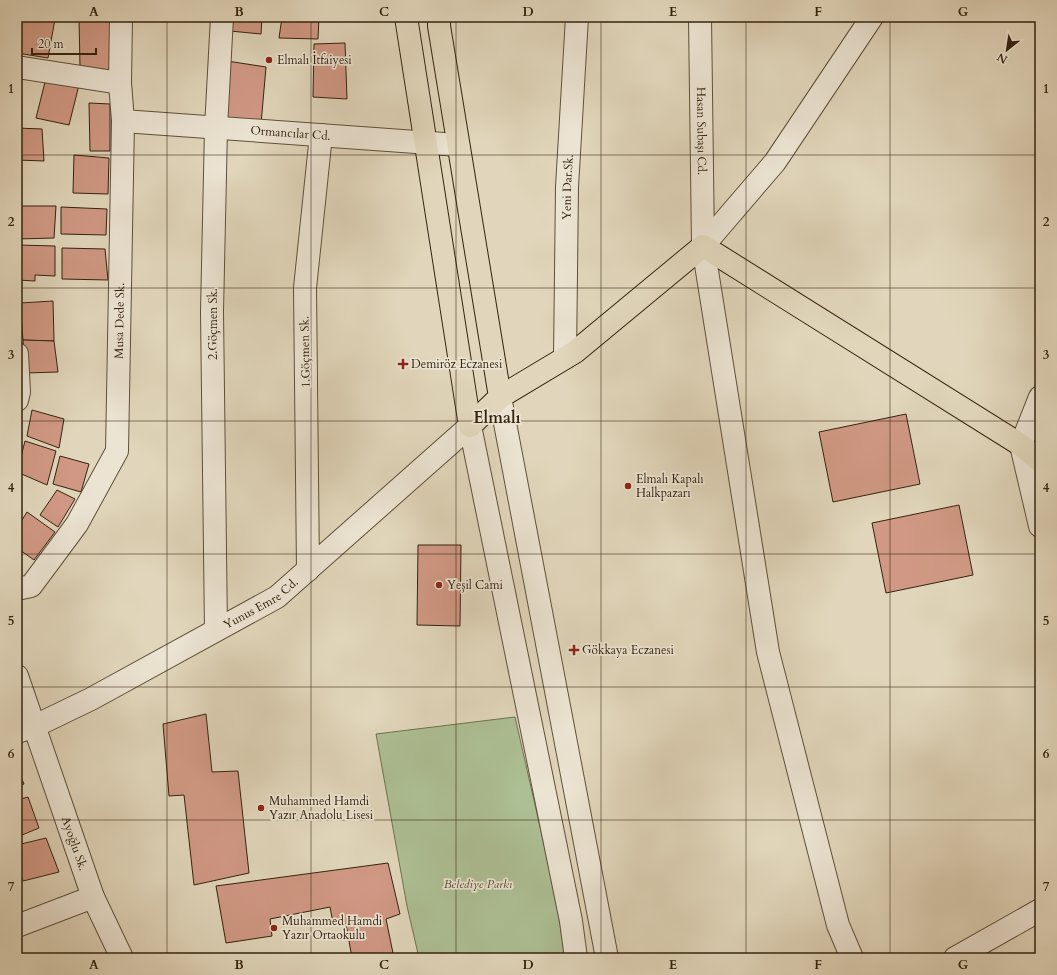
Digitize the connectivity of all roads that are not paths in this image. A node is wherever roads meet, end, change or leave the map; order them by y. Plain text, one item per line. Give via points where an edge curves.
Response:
1 (121, 17) edge
2 (222, 17) edge
3 (406, 17) edge
4 (439, 17) edge
5 (578, 17) edge
6 (700, 17) edge
7 (872, 17) edge
8 (17, 67) edge
9 (120, 83) junction
10 (123, 121) junction
11 (216, 128) junction
12 (321, 135) junction
13 (426, 143) junction
14 (458, 145) junction
15 (703, 246) junction
16 (17, 354) edge
17 (564, 358) junction
18 (500, 397) junction
19 (1040, 397) edge
20 (17, 400) edge
21 (470, 426) junction
22 (1021, 445) junction
23 (1040, 461) edge
24 (1040, 526) edge
25 (308, 570) junction
26 (17, 589) edge
27 (216, 630) junction
28 (17, 676) edge
29 (26, 729) edge
30 (93, 897) junction
31 (1040, 910) edge
32 (17, 926) edge
33 (122, 958) edge
34 (576, 958) edge
35 (607, 958) edge
36 (852, 958) edge
37 (955, 958) edge

1 - 9 street, Musa Dede Sk.
2 - 11 street, 2.Göçmen Sk.
3 - 13 main road
4 - 14 main road
5 - 17 street, Yeni Dar.Sk. via 567,187
6 - 15 street, Hasan Subaşı Cd.
7 - 15 street via 775,162
8 - 9 street
9 - 10 street, Musa Dede Sk.
10 - 11 street, Ormancılar Cd.
10 - 26 street, Musa Dede Sk. via 117,451 77,524 30,586
11 - 12 street, Ormancılar Cd.
11 - 27 street, 2.Göçmen Sk. via 212,312
12 - 13 street, Ormancılar Cd.
12 - 25 street, 1.Göçmen Sk. via 304,288
13 - 14 street, Ormancılar Cd.
13 - 21 main road
14 - 18 main road
15 - 17 main road via 575,352
15 - 22 main road
15 - 36 street, Hasan Subaşı Cd. via 768,652 838,925
16 - 20 street
17 - 18 main road
18 - 21 main road
18 - 35 street
19 - 22 street
21 - 25 street, Yunus Emre Cd.
21 - 34 street via 571,921
22 - 23 main road
22 - 24 street
25 - 27 street, Yunus Emre Cd. via 277,597
27 - 29 street, Yunus Emre Cd. via 91,699
28 - 29 street, Ayoğlu Sk.
29 - 30 street, Ayoğlu Sk.
30 - 32 street
30 - 33 street, Ayoğlu Sk.
31 - 37 street

